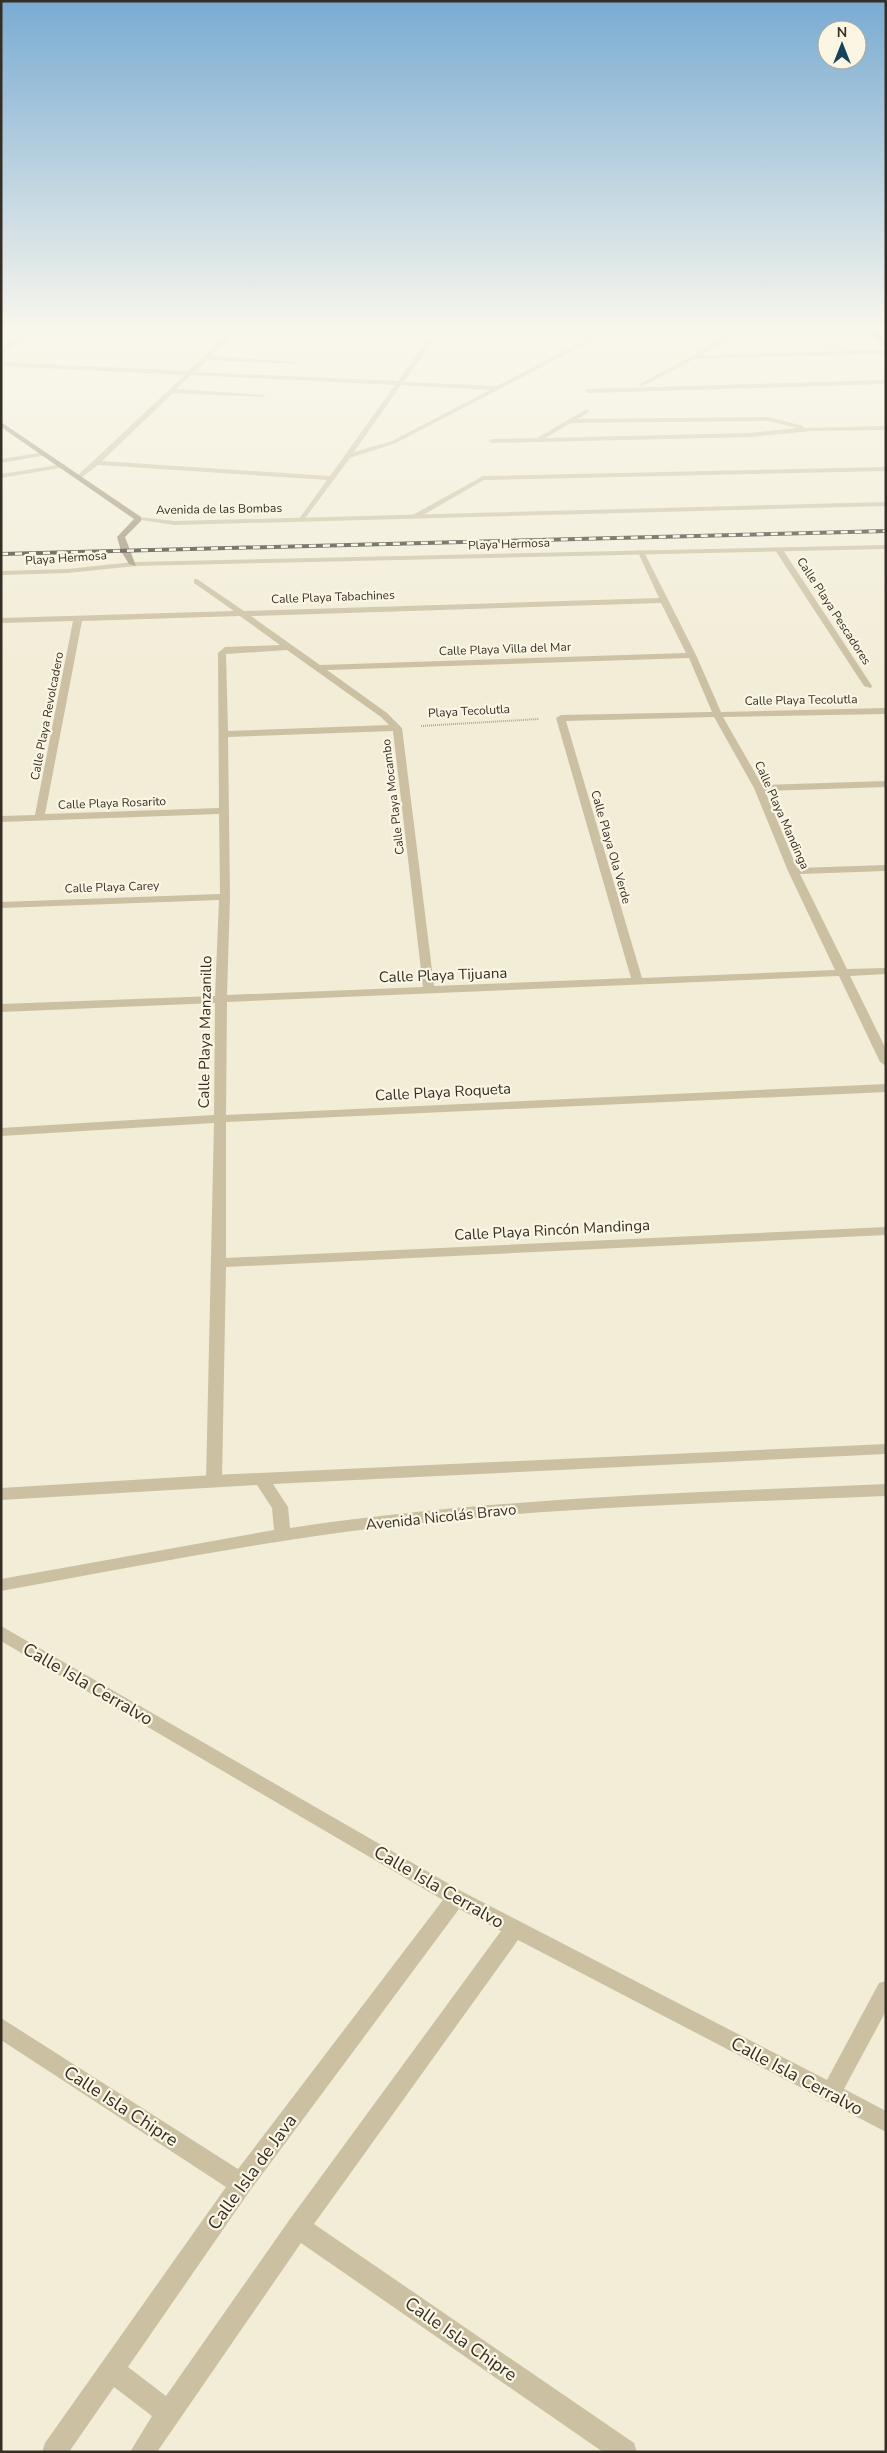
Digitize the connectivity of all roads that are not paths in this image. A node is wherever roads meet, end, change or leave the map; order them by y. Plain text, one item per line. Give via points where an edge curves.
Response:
1 (30, 443) edge
2 (116, 443) edge
3 (358, 443) edge
4 (389, 443) edge
5 (45, 454) junction
6 (349, 456) junction
7 (1, 460) edge
8 (96, 463) junction
9 (64, 466) junction
10 (886, 469) edge
11 (1, 476) edge
12 (79, 477) junction
13 (332, 478) junction
14 (886, 504) edge
15 (416, 516) junction
16 (138, 519) junction
17 (303, 519) junction
18 (886, 547) edge
19 (779, 550) junction
20 (640, 552) junction
21 (133, 564) junction
22 (1, 573) edge
23 (197, 582) dead end
24 (665, 600) junction
25 (241, 612) junction
26 (78, 618) junction
27 (1, 621) edge
28 (290, 648) junction
29 (692, 655) junction
30 (319, 668) junction
31 (868, 686) dead end
32 (886, 711) edge
33 (717, 714) junction
34 (398, 728) junction
35 (223, 734) junction
36 (886, 784) edge
37 (759, 788) junction
38 (224, 810) junction
39 (39, 818) junction
40 (1, 819) edge
41 (886, 868) edge
42 (793, 871) junction
43 (225, 896) junction
44 (1, 905) edge
45 (886, 971) edge
46 (841, 972) junction
47 (638, 983) junction
48 (429, 991) junction
49 (221, 999) junction
50 (1, 1008) edge
51 (886, 1062) edge
52 (886, 1088) edge
53 (219, 1118) junction
54 (1, 1132) edge
55 (886, 1231) edge
56 (219, 1263) junction
57 (886, 1449) edge
58 (262, 1480) junction
59 (214, 1481) junction
60 (886, 1490) edge
61 (1, 1494) edge
62 (283, 1535) junction
63 (1, 1585) edge
64 (1, 1633) edge
65 (456, 1898) junction
66 (514, 1930) junction
67 (886, 1990) edge
68 (1, 2028) edge
69 (831, 2093) junction
70 (886, 2122) edge
71 (241, 2184) junction
72 (298, 2227) junction
73 (112, 2370) junction
74 (169, 2414) junction
75 (54, 2452) edge
76 (142, 2452) edge
77 (624, 2452) edge

1 - 5 main road, Avenida de las Bombas
2 - 8 street
3 - 6 street
4 - 6 street
5 - 7 street
5 - 9 main road, Avenida de las Bombas
6 - 13 street
8 - 12 street
8 - 13 street
9 - 11 street
9 - 12 main road, Avenida de las Bombas
10 - 15 street via 483,478
12 - 16 main road, Avenida de las Bombas
13 - 17 street
14 - 15 street, Avenida de las Bombas
15 - 17 street, Avenida de las Bombas
16 - 17 street, Avenida de las Bombas via 175,523
16 - 21 main road, Playa Hermosa via 121,537 124,551
18 - 19 street, Playa Hermosa
19 - 20 street, Playa Hermosa
19 - 31 street, Calle Playa Pescadores
20 - 21 street, Playa Hermosa
20 - 24 street, Calle Playa Mandinga
21 - 22 street, Playa Hermosa via 68,571
23 - 25 street, Calle Playa Mocambo
24 - 25 street, Calle Playa Tabachines
24 - 29 street, Calle Playa Mandinga
25 - 26 street, Calle Playa Tabachines
25 - 28 street, Calle Playa Mocambo
26 - 27 street, Calle Playa Tabachines
26 - 39 street, Calle Playa Revolcadero
28 - 30 street, Calle Playa Mocambo
28 - 35 street, Calle Playa Manzanillo via 234,648 222,653
29 - 30 street, Calle Playa Villa del Mar
29 - 33 street, Calle Playa Mandinga
30 - 34 street, Calle Playa Mocambo
32 - 33 street, Calle Playa Tecolutla
33 - 37 street, Calle Playa Mandinga
33 - 47 street, Calle Playa Ola Verde via 561,718
34 - 35 street
34 - 48 street, Calle Playa Mocambo
35 - 38 street, Calle Playa Manzanillo
36 - 37 street
37 - 42 street, Calle Playa Mandinga
38 - 39 street, Calle Playa Rosarito
38 - 43 street, Calle Playa Manzanillo
39 - 40 street, Calle Playa Rosarito
41 - 42 street
42 - 46 street, Calle Playa Mandinga
43 - 44 street, Calle Playa Carey
43 - 49 street, Calle Playa Manzanillo
45 - 46 street, Calle Playa Tijuana
46 - 47 street, Calle Playa Tijuana
46 - 51 street, Calle Playa Mandinga
47 - 48 street, Calle Playa Tijuana
48 - 49 street, Calle Playa Tijuana
49 - 50 street, Calle Playa Tijuana
49 - 53 street, Calle Playa Manzanillo
52 - 53 street, Calle Playa Roqueta
53 - 54 street, Calle Playa Roqueta
53 - 56 street, Calle Playa Manzanillo
55 - 56 street, Calle Playa Rincón Mandinga
56 - 59 street, Calle Playa Manzanillo
57 - 58 street
58 - 59 street
58 - 62 street via 280,1508
59 - 61 street
60 - 62 street, Avenida Nicolás Bravo via 558,1506 438,1515
62 - 63 street, Avenida Nicolás Bravo
64 - 65 street, Calle Isla Cerralvo
65 - 66 street, Calle Isla Cerralvo
65 - 71 street, Calle Isla de Java
66 - 69 street, Calle Isla Cerralvo
66 - 72 street
67 - 69 street
68 - 71 street, Calle Isla Chipre
69 - 70 street, Calle Isla Cerralvo
71 - 73 street, Calle Isla de Java
72 - 74 street
72 - 77 street, Calle Isla Chipre
73 - 74 street
73 - 75 street, Calle Isla de Java
74 - 76 street

